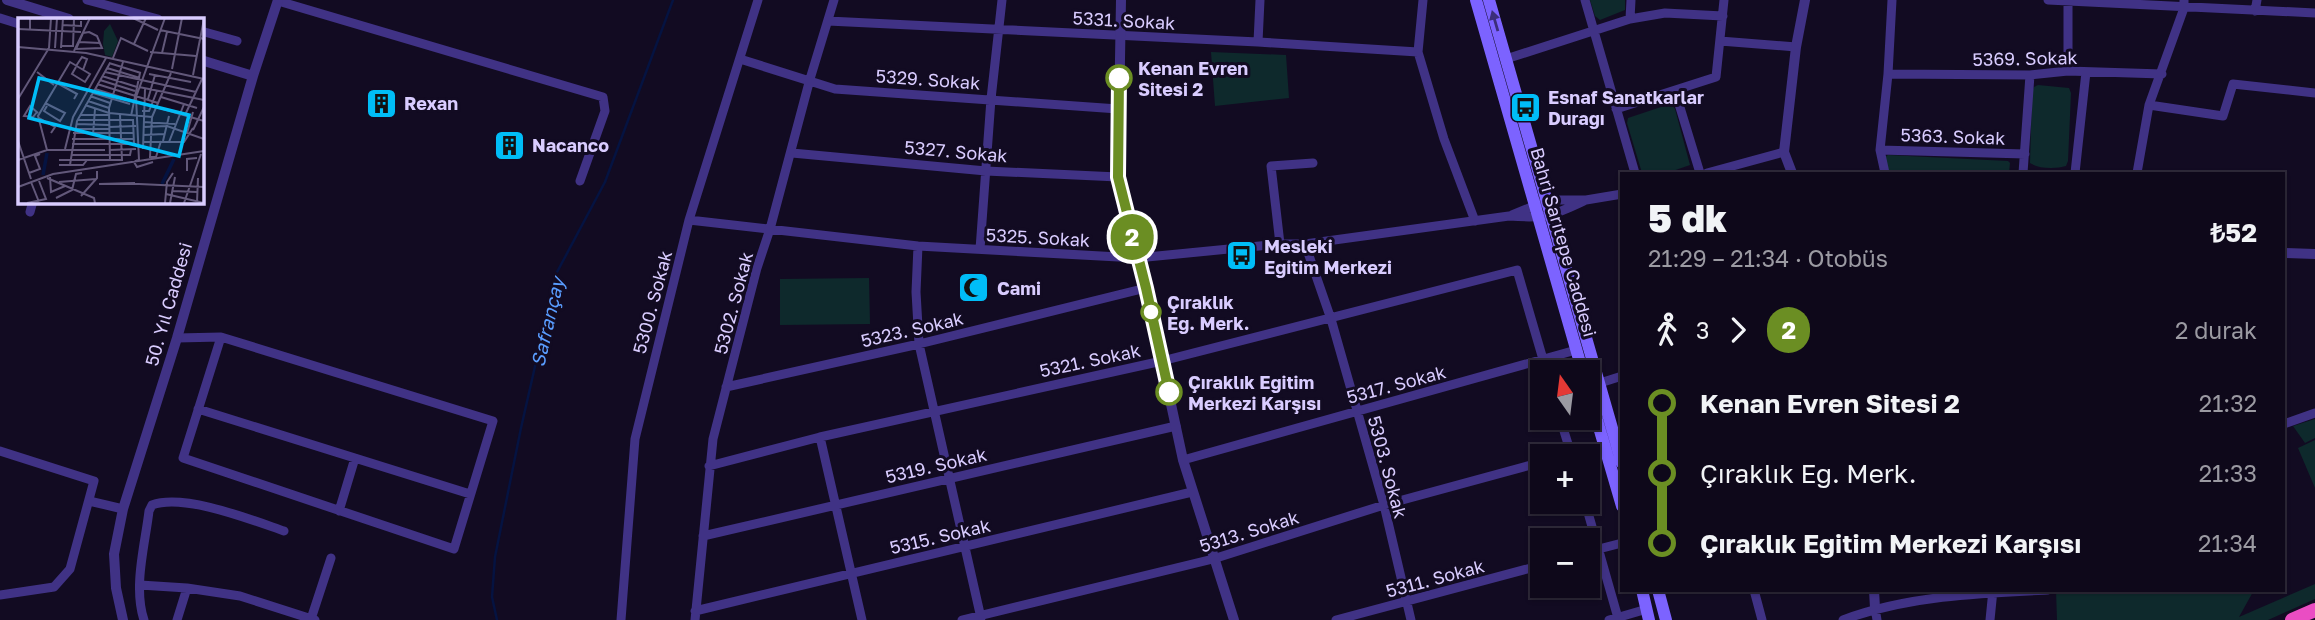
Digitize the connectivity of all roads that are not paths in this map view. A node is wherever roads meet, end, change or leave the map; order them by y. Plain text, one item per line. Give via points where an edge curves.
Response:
1 (7, 0) edge
2 (88, 0) edge
3 (758, 0) edge
4 (834, 0) edge
5 (1002, 0) edge
6 (1121, 0) edge
7 (1260, 0) edge
8 (1423, 0) edge
9 (1476, 0) edge
10 (1489, 0) edge
11 (1585, 0) edge
12 (1631, 0) edge
13 (1724, 0) edge
14 (1805, 0) edge
15 (1892, 0) edge
16 (2048, 0) edge
17 (2257, 0) edge
18 (278, 1) edge
19 (2068, 1) edge
20 (2090, 1) edge
21 (2184, 4) edge
22 (2255, 10) junction
23 (2315, 13) edge
24 (1723, 16) junction
25 (0, 18) edge
26 (62, 18) edge
27 (154, 18) edge
28 (1630, 19) junction
29 (828, 20) junction
30 (18, 24) edge
31 (1000, 29) junction
32 (203, 32) edge
33 (1592, 32) junction
34 (1121, 36) junction
35 (237, 41) dead end
36 (1720, 41) junction
37 (1258, 42) junction
38 (1796, 47) junction
39 (1418, 52) junction
40 (740, 59) junction
41 (1506, 59) junction
42 (203, 61) edge
43 (2068, 71) junction
44 (2086, 72) junction
45 (1888, 74) junction
46 (2162, 74) junction
47 (2030, 75) junction
48 (253, 76) junction
49 (810, 79) junction
50 (1675, 91) junction
51 (2315, 93) edge
52 (991, 99) junction
53 (2149, 105) junction
54 (1616, 108) junction
55 (1118, 109) junction
56 (1880, 150) junction
57 (1784, 152) junction
58 (792, 153) junction
59 (2025, 154) junction
60 (1313, 163) dead end
61 (986, 170) junction
62 (1635, 172) edge
63 (1700, 172) edge
64 (1711, 172) edge
65 (1792, 172) edge
66 (1885, 172) edge
67 (2023, 172) edge
68 (2075, 172) edge
69 (2137, 172) edge
70 (1118, 177) junction
71 (580, 181) dead end
72 (1620, 194) edge
73 (1548, 200) junction
74 (1586, 200) junction
75 (32, 203) edge
76 (1535, 204) junction
77 (30, 212) dead end
78 (1509, 216) junction
79 (1546, 217) junction
80 (690, 220) junction
81 (1475, 221) junction
82 (771, 229) junction
83 (1280, 244) junction
84 (1305, 244) junction
85 (918, 246) junction
86 (980, 249) junction
87 (2285, 253) edge
88 (2315, 254) edge
89 (1137, 258) junction
90 (1146, 288) junction
91 (1331, 319) junction
92 (221, 337) junction
93 (177, 338) junction
94 (919, 344) junction
95 (1576, 349) junction
96 (1544, 360) joint
97 (1579, 360) edge
98 (1587, 360) edge
99 (1162, 361) junction
100 (1530, 364) edge
101 (1620, 377) edge
102 (1600, 382) edge
103 (726, 387) junction
104 (1600, 401) edge
105 (198, 409) junction
106 (935, 411) junction
107 (1357, 411) junction
108 (2315, 414) edge
109 (1600, 418) edge
110 (2285, 424) edge
111 (1176, 426) junction
112 (820, 437) junction
113 (1605, 446) junction
114 (1600, 447) edge
115 (0, 451) edge
116 (1620, 457) edge
117 (355, 458) junction
118 (1183, 460) junction
119 (1530, 465) edge
120 (709, 466) junction
121 (950, 478) junction
122 (1192, 492) junction
123 (470, 494) junction
124 (1620, 499) edge
125 (89, 501) junction
126 (835, 505) junction
127 (1384, 505) junction
128 (123, 509) junction
129 (339, 511) junction
130 (284, 531) dead end
131 (703, 536) junction
132 (1620, 544) edge
133 (966, 547) junction
134 (1600, 548) edge
135 (331, 558) dead end
136 (1600, 558) edge
137 (1213, 559) junction
138 (1530, 568) edge
139 (850, 572) junction
140 (141, 584) junction
141 (187, 588) junction
142 (1642, 592) edge
143 (1658, 592) edge
144 (1755, 592) edge
145 (1874, 592) edge
146 (1985, 592) edge
147 (1992, 592) edge
148 (0, 595) edge
149 (1406, 603) junction
150 (1875, 608) junction
151 (2315, 610) edge
152 (1648, 614) edge
153 (695, 616) edge
154 (981, 618) edge
155 (313, 619) edge
156 (1614, 619) edge
157 (123, 620) edge
158 (144, 620) edge
159 (177, 620) edge
160 (621, 620) edge
161 (862, 620) edge
162 (962, 620) edge
163 (1234, 620) edge
164 (1336, 620) edge
165 (1411, 620) edge
166 (1665, 620) edge
167 (1762, 620) edge
168 (1843, 620) edge
169 (1877, 620) edge
170 (1990, 620) edge
171 (2291, 620) edge

1 - 26 street
2 - 27 street
3 - 40 street, 5300. Sokak
4 - 29 street, 5302. Sokak
5 - 31 street
6 - 34 street
7 - 37 street
8 - 39 street
9 - 76 main road, Bahri Sarıtepe Caddesi
41 -> 10 main road, Bahri Sarıtepe Caddesi
11 - 33 street
12 - 28 street
13 - 24 street
14 - 38 street
15 - 45 street
16 - 19 street
17 - 22 street
18 - 48 street, 50. Yıl Caddesi
18 - 71 street via 603,97 606,111
19 - 20 street
19 - 43 street
20 - 21 street
21 - 22 street
21 - 46 street
22 - 23 street
24 - 28 street via 1665,13
24 - 36 street
25 - 30 street
28 - 33 street
29 - 31 street, 5331. Sokak
29 - 49 street, 5302. Sokak
31 - 34 street, 5331. Sokak
31 - 52 street
32 - 35 street
33 - 41 street
33 - 54 street
34 - 37 street, 5331. Sokak
34 - 55 street
36 - 38 street
36 - 50 street via 1716,77
37 - 39 street, 5331. Sokak
38 - 57 street
39 - 81 street
40 - 49 street, 5329. Sokak
40 - 80 street, 5300. Sokak
41 - 73 main road, Bahri Sarıtepe Caddesi
42 - 48 street
43 - 44 street, 5369. Sokak
43 - 47 street, 5369. Sokak
44 - 46 street, 5369. Sokak
44 - 68 street
45 - 47 street, 5369. Sokak
45 - 56 street
46 - 53 street
47 - 59 street
48 - 93 street, 50. Yıl Caddesi
49 - 52 street, 5329. Sokak via 835,89
49 - 58 street, 5302. Sokak
50 - 54 street
50 - 63 street
51 - 53 street via 2232,84 2223,116
52 - 55 street, 5329. Sokak
52 - 61 street
53 - 69 street
54 - 62 street
55 - 70 street
56 - 59 street, 5363. Sokak
56 - 66 street
57 - 64 street
57 - 65 street
58 - 61 street, 5327. Sokak
58 - 82 street, 5302. Sokak
59 - 67 street
60 - 83 street via 1271,166
61 - 70 street, 5327. Sokak
61 - 86 street
70 - 89 street
72 - 74 street
73 - 74 street
73 - 76 street
73 - 79 main road, Bahri Sarıtepe Caddesi
74 - 79 street
75 - 77 street
76 - 78 street
76 - 79 main road, Bahri Sarıtepe Caddesi
78 - 79 street
78 - 81 street, 5325. Sokak
79 - 95 main road, Bahri Sarıtepe Caddesi
79 - 98 main road, Bahri Sarıtepe Caddesi
80 - 82 street, 5325. Sokak
80 - 160 street, 5300. Sokak via 635,439
81 - 84 street, 5325. Sokak
82 - 85 street, 5325. Sokak
82 - 103 street, 5302. Sokak
83 - 84 street, 5325. Sokak
83 - 89 street, 5325. Sokak
84 - 91 street, 5303. Sokak
85 - 86 street, 5325. Sokak
85 - 94 street
86 - 89 street, 5325. Sokak
87 - 88 street
89 - 90 street
90 - 94 street, 5323. Sokak
90 - 99 street
91 - 96 street, 5321. Sokak via 1517,270
91 - 99 street, 5321. Sokak
91 - 107 street, 5303. Sokak
92 - 93 street
92 - 105 street
92 - 123 street via 493,421
93 - 128 street, 50. Yıl Caddesi
94 - 103 street, 5323. Sokak
94 - 106 street
95 - 96 street, 5317. Sokak
95 - 97 main road, Bahri Sarıtepe Caddesi
99 - 106 street, 5321. Sokak
99 - 111 street
100 - 107 street, 5317. Sokak
101 - 102 street
103 - 120 street, 5302. Sokak
104 - 116 main road, Bahri Sarıtepe Caddesi
105 - 117 street
105 - 129 street via 183,458
106 - 112 street, 5321. Sokak
106 - 121 street
107 - 118 street, 5317. Sokak
107 - 127 street, 5303. Sokak
108 - 110 street
109 - 113 main road, Bahri Sarıtepe Caddesi
111 - 118 street
111 - 121 street, 5319. Sokak
112 - 120 street, 5321. Sokak
112 - 126 street
113 - 114 street
113 - 124 main road, Bahri Sarıtepe Caddesi
115 - 125 street via 94,481
117 - 123 street
117 - 129 street
118 - 122 street
119 - 127 street, 5313. Sokak
120 - 131 street, 5302. Sokak
121 - 126 street, 5319. Sokak
121 - 133 street
122 - 133 street, 5315. Sokak
122 - 137 street
123 - 129 street via 454,549
125 - 128 street
125 - 148 street via 70,569 54,587
126 - 131 street, 5319. Sokak
126 - 139 street
127 - 137 street, 5313. Sokak
127 - 149 street, 5303. Sokak
128 - 157 street, 50. Yıl Caddesi via 114,554
130 - 140 street via 212,508 162,501 149,511
131 - 153 street, 5302. Sokak
132 - 134 street
133 - 139 street, 5315. Sokak
133 - 154 street
135 - 155 street
136 - 156 street
137 - 154 street, 5313. Sokak
137 - 163 street
138 - 149 street, 5311. Sokak
139 - 153 street, 5315. Sokak
139 - 161 street
140 - 141 street
140 - 158 street
141 - 155 street via 240,596
141 - 159 street
142 - 152 main road
143 - 166 main road
144 - 167 street
145 - 150 street
146 - 150 street
147 - 170 street
149 - 164 street, 5311. Sokak
149 - 165 street, 5303. Sokak
150 - 168 street
150 - 169 street
151 - 171 highway
152 - 156 street
154 - 162 street, 5313. Sokak

